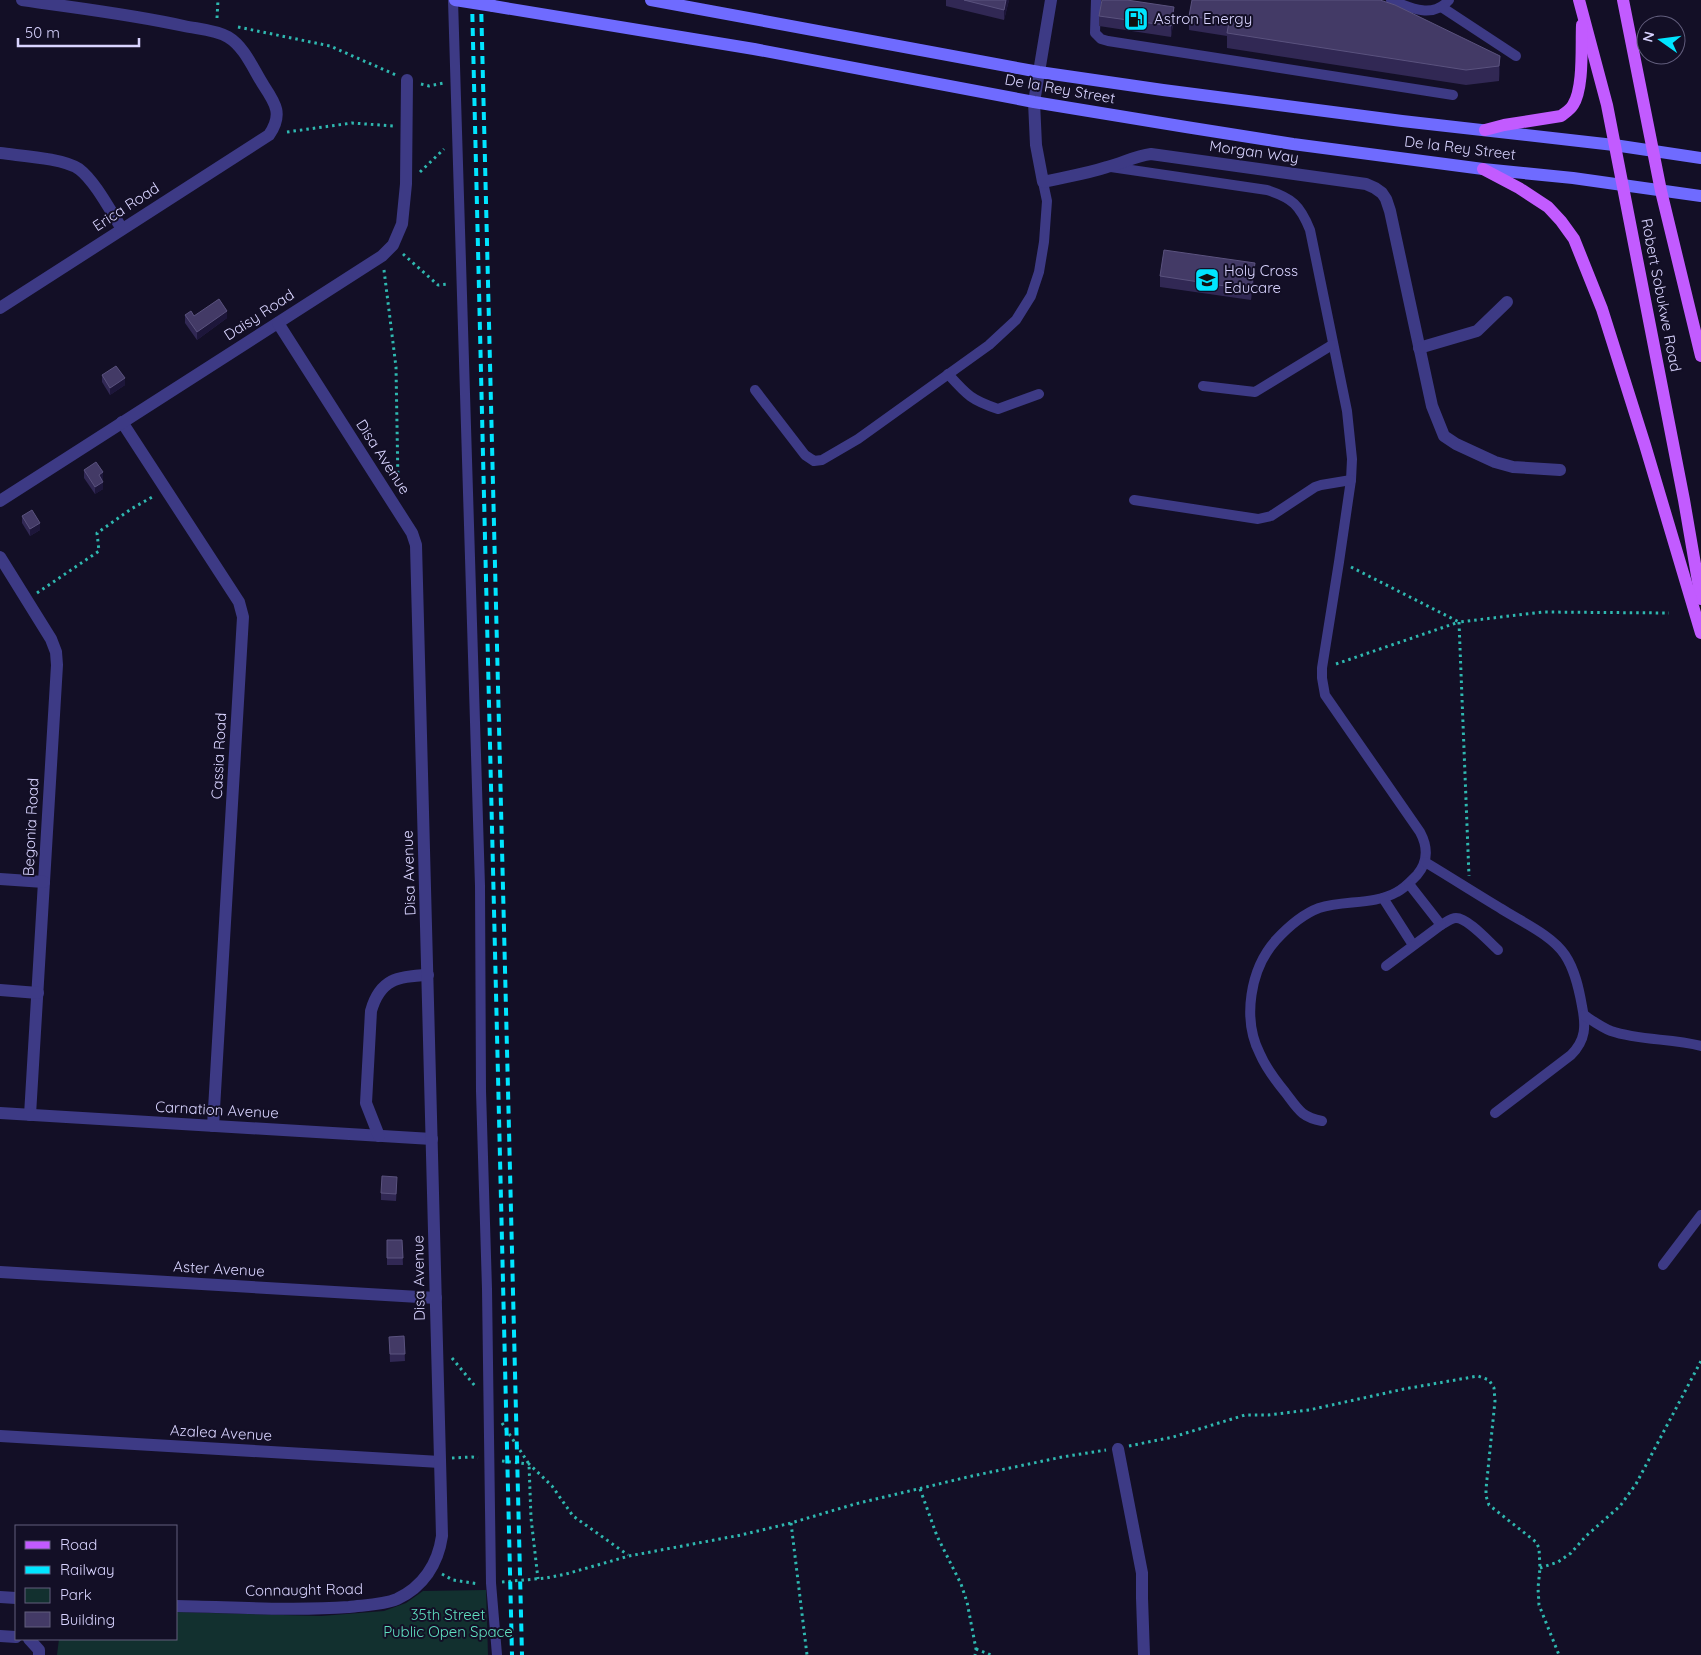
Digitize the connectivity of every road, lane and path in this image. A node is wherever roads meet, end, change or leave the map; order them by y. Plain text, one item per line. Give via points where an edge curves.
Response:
1 (22, 0) edge
2 (218, 0) edge
3 (454, 0) edge
4 (651, 0) edge
5 (1051, 0) edge
6 (1096, 0) edge
7 (1391, 0) edge
8 (1623, 0) edge
9 (1446, 4) edge
10 (1581, 5) edge
11 (223, 23) dead end
12 (228, 37) junction
13 (1516, 56) dead end
14 (1039, 72) junction
15 (407, 80) junction
16 (455, 80) junction
17 (1453, 95) dead end
18 (1034, 102) junction
19 (407, 126) junction
20 (1485, 130) junction
21 (269, 134) junction
22 (456, 138) junction
23 (1614, 144) junction
24 (1653, 150) junction
25 (0, 153) edge
26 (1701, 158) edge
27 (1109, 167) junction
28 (1483, 169) junction
29 (1043, 182) junction
30 (406, 184) junction
31 (1622, 185) junction
32 (1661, 191) junction
33 (1701, 196) edge
34 (122, 229) junction
35 (393, 245) junction
36 (382, 256) junction
37 (460, 284) junction
38 (1507, 302) dead end
39 (0, 308) edge
40 (278, 323) junction
41 (1332, 345) junction
42 (1419, 348) junction
43 (1701, 356) edge
44 (948, 374) junction
45 (1203, 386) dead end
46 (755, 390) dead end
47 (1039, 394) dead end
48 (122, 422) junction
49 (1560, 470) dead end
50 (1351, 480) junction
51 (166, 489) junction
52 (398, 489) dead end
53 (1134, 500) dead end
54 (0, 501) edge
55 (0, 557) edge
56 (1339, 562) junction
57 (1701, 599) edge
58 (27, 600) junction
59 (1669, 613) dead end
60 (1459, 622) junction
61 (1701, 633) edge
62 (1322, 668) junction
63 (1425, 862) junction
64 (0, 879) edge
65 (44, 882) junction
66 (1409, 884) junction
67 (1470, 889) junction
68 (1383, 898) junction
69 (1441, 925) junction
70 (1413, 945) junction
71 (1498, 950) dead end
72 (1386, 966) dead end
73 (428, 975) junction
74 (0, 990) edge
75 (38, 993) junction
76 (1584, 1015) junction
77 (1701, 1046) edge
78 (1495, 1112) dead end
79 (0, 1113) edge
80 (30, 1115) junction
81 (1322, 1122) dead end
82 (213, 1126) junction
83 (380, 1136) junction
84 (432, 1139) junction
85 (1701, 1214) edge
86 (1663, 1265) dead end
87 (0, 1272) edge
88 (436, 1298) junction
89 (1701, 1360) edge
90 (0, 1436) edge
91 (1118, 1449) junction
92 (488, 1460) junction
93 (440, 1462) junction
94 (529, 1464) junction
95 (920, 1489) junction
96 (792, 1523) junction
97 (629, 1556) junction
98 (434, 1564) junction
99 (1540, 1568) junction
100 (538, 1579) junction
101 (491, 1583) junction
102 (0, 1597) edge
103 (15, 1598) edge
104 (178, 1606) edge
105 (0, 1636) edge
106 (15, 1637) edge
107 (30, 1640) edge
108 (976, 1649) junction
109 (39, 1655) edge
110 (497, 1655) edge
111 (807, 1655) edge
112 (975, 1655) edge
113 (991, 1655) edge
114 (1144, 1655) edge
115 (1559, 1655) edge

1 - 12 street via 157,20
2 - 11 path via 216,21
3 - 16 lane
3 - 18 main road, De la Rey Street, bridge via 744,48
4 - 14 main road, De la Rey Street
5 - 14 street
6 - 17 lane via 1095,33 1108,42
7 - 9 lane via 1420,10 1432,10
8 - 24 main road, Robert Sobukwe Road
9 - 13 lane
10 - 20 main road via 1580,80 1573,105 1561,116
10 - 23 main road, Robert Sobukwe Road
12 - 15 path via 236,26 330,46
12 - 21 street via 239,47 275,102 276,124
14 - 18 street
14 - 20 main road, De la Rey Street
15 - 16 path via 429,86
15 - 19 street, Daisy Road
16 - 22 lane
18 - 28 main road, De la Rey Street via 1294,144
18 - 29 street via 1036,145
19 - 21 path via 352,123
19 - 30 street, Daisy Road
20 - 23 main road, De la Rey Street
21 - 34 street, Erica Road
22 - 30 path
22 - 37 lane
23 - 24 main road, De la Rey Street
23 - 31 main road, Robert Sobukwe Road
24 - 26 main road, De la Rey Street
24 - 32 main road, Robert Sobukwe Road
25 - 34 street via 61,162 77,168 90,180
27 - 29 street, Morgan Way
27 - 41 lane via 1267,190 1293,203 1302,212 1310,230
27 - 42 street, Morgan Way via 1138,155 1151,154 1366,184 1375,188 1386,199 1390,211
28 - 31 main road, De la Rey Street
28 - 61 main road via 1548,207 1574,239 1604,318 1645,445
29 - 44 lane via 1047,201 1044,242 1040,272 1031,296 1016,320 989,345
30 - 35 street, Daisy Road via 402,224
31 - 32 main road, De la Rey Street
31 - 57 main road, Robert Sobukwe Road
32 - 33 main road, De la Rey Street
32 - 43 main road, Robert Sobukwe Road
34 - 39 street, Erica Road
35 - 36 street, Daisy Road
35 - 37 path via 438,286
36 - 40 street, Daisy Road
36 - 52 path via 396,367
37 - 92 lane via 480,886 480,1091 487,1289
38 - 42 street via 1477,331
40 - 48 street, Daisy Road
40 - 73 street, Disa Avenue via 416,545
41 - 45 lane via 1255,392
41 - 50 lane via 1347,411
42 - 49 street, Morgan Way via 1432,406 1444,436 1495,462
44 - 46 lane via 858,439 822,460 814,461
44 - 47 lane via 968,396 998,410
48 - 51 street, Cassia Road
48 - 54 street, Daisy Road
50 - 53 lane via 1315,487 1264,518
50 - 56 lane
51 - 58 path via 97,533 99,551
51 - 82 street, Cassia Road via 239,602 243,617
55 - 58 street, Begonia Road
56 - 60 path
56 - 62 lane
58 - 65 street, Begonia Road via 51,639 57,666
59 - 60 path via 1543,612
60 - 62 path
60 - 67 path
62 - 63 lane via 1325,695 1420,832 1426,846
63 - 66 lane
63 - 67 lane
64 - 65 street
65 - 75 street, Begonia Road
66 - 68 lane
66 - 69 lane
67 - 76 lane via 1559,948 1570,965
68 - 70 lane
68 - 81 lane via 1336,904 1302,917 1275,941 1255,981 1251,1017 1259,1054 1275,1080 1305,1116
69 - 70 lane
69 - 71 lane via 1457,918 1469,924
70 - 72 lane
73 - 83 street via 399,977 388,983 370,1011 366,1103
73 - 84 street, Disa Avenue
74 - 75 street
75 - 80 street, Begonia Road
76 - 77 lane via 1613,1031
76 - 78 lane via 1584,1036 1576,1049
79 - 80 street, Carnation Avenue
80 - 82 street, Carnation Avenue
82 - 83 street, Carnation Avenue
83 - 84 street, Carnation Avenue
84 - 88 street, Disa Avenue
85 - 86 lane
87 - 88 street, Aster Avenue
88 - 93 street, Disa Avenue
89 - 99 path via 1636,1484 1620,1506 1571,1553
90 - 93 street, Azalea Avenue
91 - 95 path via 1062,1456
91 - 99 path via 1173,1437 1245,1415 1308,1410 1478,1376 1492,1382 1495,1392 1487,1502 1536,1542
91 - 114 street via 1141,1561
92 - 93 path via 456,1457
92 - 94 path
92 - 101 lane
93 - 98 street, Connaught Road via 442,1536
94 - 97 path via 552,1486 573,1516
94 - 100 path
95 - 96 path
95 - 108 path via 934,1529 961,1584
96 - 97 path
96 - 111 path
97 - 100 path
98 - 101 path via 452,1580
98 - 104 street, Connaught Road via 413,1590 388,1602 319,1609
99 - 115 path via 1539,1605
100 - 101 path
101 - 110 lane
102 - 103 street
105 - 106 street
107 - 109 street via 39,1650
108 - 112 path
108 - 113 path

